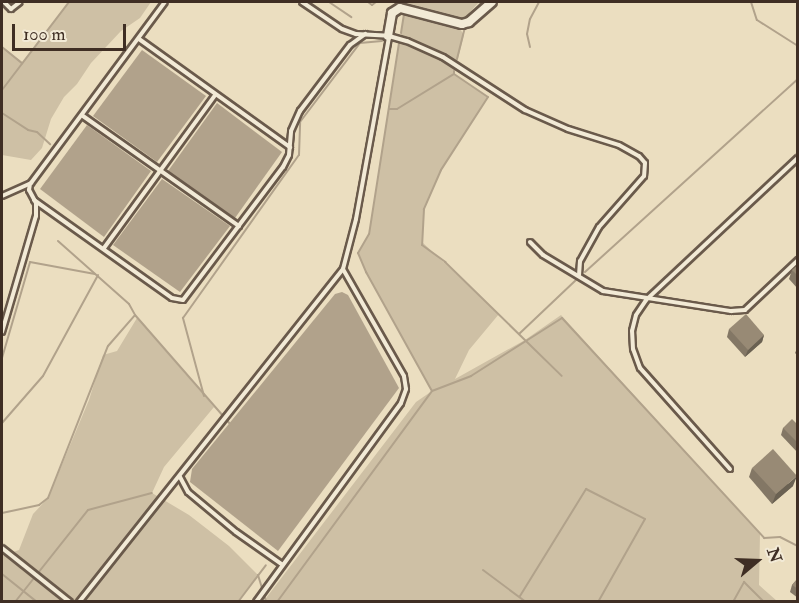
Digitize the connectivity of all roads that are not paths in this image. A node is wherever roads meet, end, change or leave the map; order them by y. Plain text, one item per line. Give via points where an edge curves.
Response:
1 (4, 2) edge
2 (20, 2) edge
3 (165, 2) edge
4 (302, 2) edge
5 (492, 2) edge
6 (365, 34) junction
7 (388, 36) junction
8 (139, 39) junction
9 (215, 95) junction
10 (82, 116) junction
11 (290, 148) junction
12 (798, 158) edge
13 (160, 171) junction
14 (31, 183) junction
15 (2, 196) edge
16 (34, 200) junction
17 (239, 226) junction
18 (530, 242) dead end
19 (104, 248) junction
20 (798, 260) edge
21 (343, 269) junction
22 (579, 276) junction
23 (646, 300) junction
24 (2, 332) edge
25 (730, 469) dead end
26 (180, 477) junction
27 (2, 548) edge
28 (283, 565) junction
29 (70, 602) edge
30 (79, 602) edge
31 (256, 602) edge

1 - 2 lane via 11,9
3 - 8 lane
4 - 6 lane via 342,29
5 - 7 street via 462,24 400,8 392,13
6 - 7 lane
6 - 11 lane via 350,45 300,111 291,131
7 - 21 lane via 356,219
7 - 22 lane via 443,57 525,110 619,145 645,163 644,176 599,227 580,261
8 - 9 lane
8 - 10 lane
9 - 11 lane
9 - 13 lane
10 - 13 lane
10 - 14 lane
11 - 17 lane via 283,167
12 - 23 lane
13 - 17 lane
13 - 19 lane
14 - 15 lane
14 - 16 lane via 29,190
16 - 19 lane
16 - 24 lane via 36,216
17 - 19 lane via 187,297 179,301
18 - 22 lane via 543,255
20 - 23 lane via 745,310
21 - 26 lane
21 - 28 lane via 404,376 406,389 401,403
22 - 23 lane via 603,291
23 - 25 lane via 632,331 640,368
26 - 28 lane via 188,492
26 - 30 lane
27 - 29 lane
28 - 31 lane

